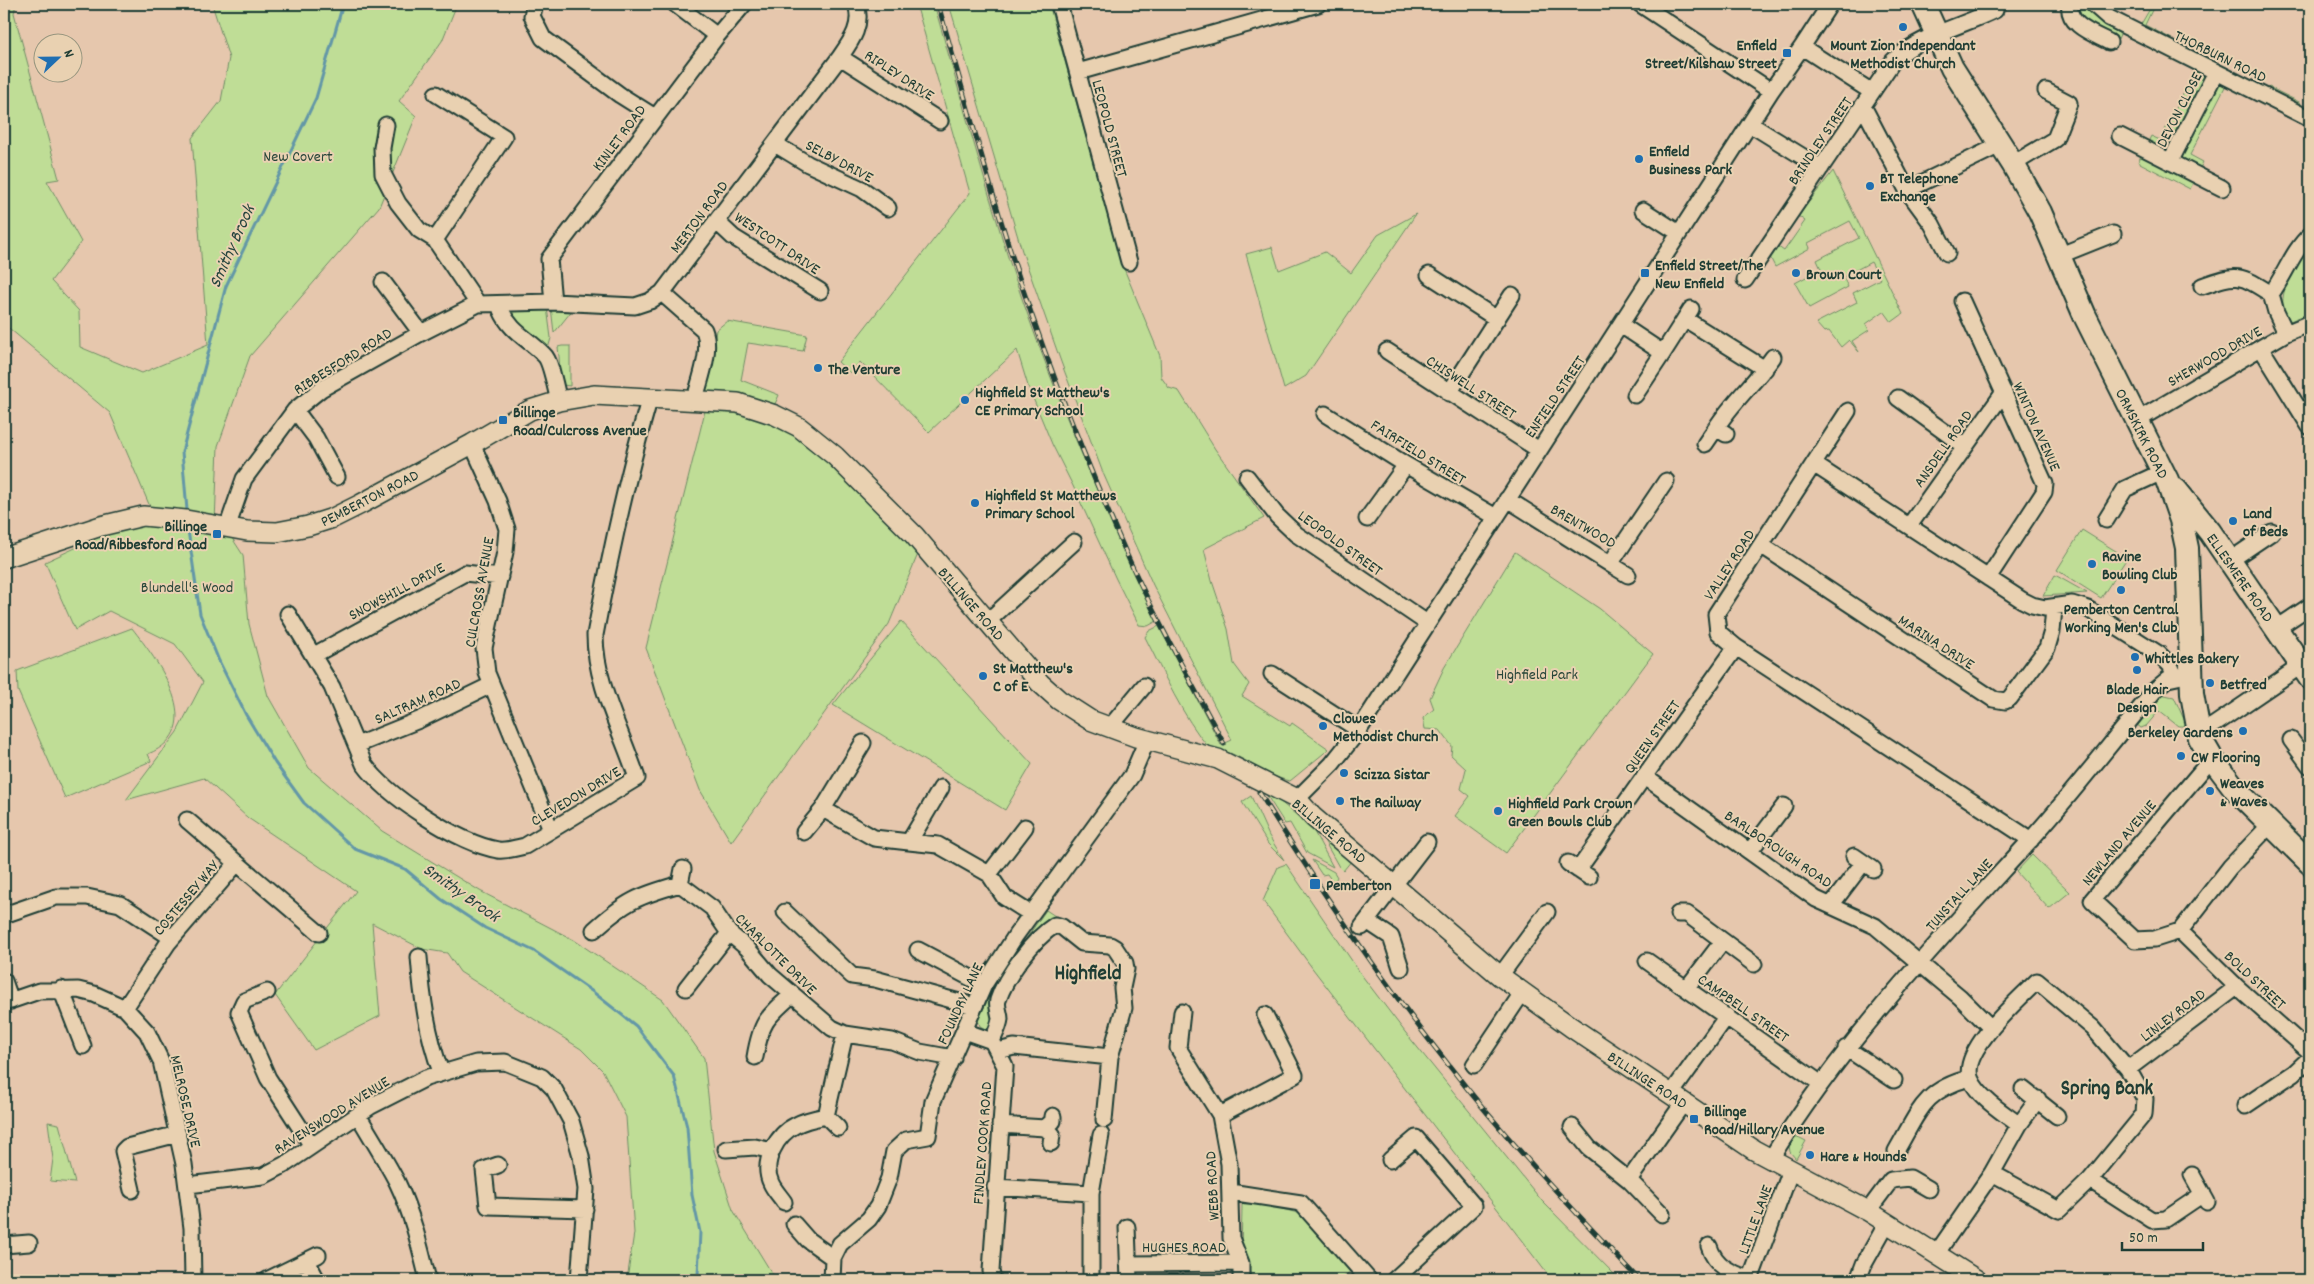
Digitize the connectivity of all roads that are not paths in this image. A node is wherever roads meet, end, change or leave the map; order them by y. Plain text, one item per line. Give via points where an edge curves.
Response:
1 (534, 4) edge
2 (676, 4) edge
3 (744, 4) edge
4 (856, 4) edge
5 (1059, 4) edge
6 (1318, 4) edge
7 (1640, 4) edge
8 (1923, 4) edge
9 (1996, 4) edge
10 (2070, 4) edge
11 (2093, 4) edge
12 (1827, 5) edge
13 (1937, 35) junction
14 (716, 36) junction
15 (2109, 42) dead end
16 (1802, 47) junction
17 (840, 57) junction
18 (1078, 72) junction
19 (2216, 72) junction
20 (1771, 91) junction
21 (2046, 91) dead end
22 (1872, 92) junction
23 (436, 94) dead end
24 (1863, 106) junction
25 (655, 117) junction
26 (2310, 118) edge
27 (940, 121) dead end
28 (1750, 124) junction
29 (386, 125) dead end
30 (2120, 136) dead end
31 (775, 144) junction
32 (2000, 145) junction
33 (2170, 162) junction
34 (2014, 164) junction
35 (1821, 168) junction
36 (2222, 188) dead end
37 (1907, 190) junction
38 (888, 208) dead end
39 (1643, 210) dead end
40 (717, 222) junction
41 (1679, 233) junction
42 (2113, 234) dead end
43 (2310, 235) edge
44 (435, 240) junction
45 (1948, 253) dead end
46 (2058, 256) junction
47 (1129, 262) dead end
48 (1430, 275) dead end
49 (1745, 280) dead end
50 (383, 282) dead end
51 (2202, 286) dead end
52 (820, 291) dead end
53 (662, 292) junction
54 (2272, 294) junction
55 (1512, 295) dead end
56 (553, 302) junction
57 (478, 304) junction
58 (1962, 308) dead end
59 (501, 310) dead end
60 (1497, 319) junction
61 (2310, 323) edge
62 (1621, 325) junction
63 (421, 332) junction
64 (2286, 333) junction
65 (2261, 348) junction
66 (1387, 351) dead end
67 (1663, 353) junction
68 (1449, 392) junction
69 (2004, 392) junction
70 (1635, 394) dead end
71 (650, 397) junction
72 (1898, 398) dead end
73 (558, 400) junction
74 (695, 400) junction
75 (295, 410) junction
76 (1848, 411) dead end
77 (1325, 414) dead end
78 (2136, 421) junction
79 (2310, 427) edge
80 (472, 444) junction
81 (1705, 444) dead end
82 (1964, 446) junction
83 (1539, 450) junction
84 (1406, 465) junction
85 (1815, 465) junction
86 (337, 476) dead end
87 (2164, 476) junction
88 (1246, 477) dead end
89 (1666, 481) dead end
90 (1507, 500) junction
91 (1496, 517) junction
92 (1367, 519) dead end
93 (2106, 520) dead end
94 (1909, 526) junction
95 (227, 528) junction
96 (2210, 532) junction
97 (2272, 532) dead end
98 (1074, 542) dead end
99 (1761, 545) junction
100 (2187, 548) junction
101 (4, 558) edge
102 (2229, 561) junction
103 (1610, 564) junction
104 (1628, 575) dead end
105 (500, 577) junction
106 (1988, 578) junction
107 (2310, 606) edge
108 (2054, 608) junction
109 (288, 614) dead end
110 (988, 621) junction
111 (1428, 623) junction
112 (2276, 628) junction
113 (1736, 647) junction
114 (314, 655) junction
115 (2306, 672) edge
116 (1272, 674) dead end
117 (2183, 675) junction
118 (491, 685) junction
119 (1144, 686) dead end
120 (1110, 728) junction
121 (2197, 728) junction
122 (1359, 730) junction
123 (1147, 740) junction
124 (2291, 740) dead end
125 (863, 743) dead end
126 (357, 745) junction
127 (2211, 757) junction
128 (2310, 766) edge
129 (1645, 777) junction
130 (941, 788) dead end
131 (1297, 799) junction
132 (1784, 806) dead end
133 (823, 809) junction
134 (187, 820) dead end
135 (2270, 825) junction
136 (1026, 827) dead end
137 (551, 830) junction
138 (804, 832) dead end
139 (2030, 840) junction
140 (909, 842) junction
141 (1427, 842) dead end
142 (1750, 851) junction
143 (2307, 855) edge
144 (237, 863) junction
145 (1864, 863) dead end
146 (683, 869) dead end
147 (1578, 870) dead end
148 (989, 874) junction
149 (680, 884) junction
150 (1394, 884) junction
151 (1832, 904) junction
152 (785, 912) dead end
153 (1547, 912) dead end
154 (1685, 912) dead end
155 (1031, 914) junction
156 (4, 915) edge
157 (594, 930) dead end
158 (2180, 931) junction
159 (729, 932) junction
160 (320, 933) dead end
161 (172, 938) junction
162 (1722, 942) junction
163 (918, 950) dead end
164 (420, 957) dead end
165 (1647, 961) dead end
166 (1920, 962) junction
167 (1754, 964) dead end
168 (1401, 968) dead end
169 (1500, 976) junction
170 (4, 981) edge
171 (984, 985) junction
172 (50, 986) junction
173 (686, 988) dead end
174 (1687, 988) junction
175 (2237, 988) junction
176 (267, 992) dead end
177 (1522, 993) junction
178 (792, 995) junction
179 (7, 1002) edge
180 (974, 1006) junction
181 (125, 1008) junction
182 (1182, 1012) dead end
183 (1265, 1015) dead end
184 (1726, 1016) junction
185 (1991, 1028) junction
186 (964, 1031) junction
187 (845, 1034) junction
188 (82, 1046) dead end
189 (995, 1046) junction
190 (1846, 1048) junction
191 (2310, 1052) edge
192 (755, 1057) dead end
193 (1110, 1057) junction
194 (953, 1058) junction
195 (1474, 1065) dead end
196 (2128, 1069) junction
197 (441, 1072) junction
198 (1970, 1078) junction
199 (1894, 1080) dead end
200 (1820, 1083) junction
201 (2024, 1089) dead end
202 (1678, 1098) junction
203 (2038, 1099) junction
204 (2245, 1106) dead end
205 (358, 1115) junction
206 (1220, 1115) junction
207 (826, 1116) junction
208 (2057, 1116) dead end
209 (1104, 1120) dead end
210 (1000, 1125) junction
211 (2020, 1125) junction
212 (838, 1128) dead end
213 (1577, 1129) dead end
214 (178, 1134) junction
215 (1101, 1135) dead end
216 (1052, 1143) dead end
217 (312, 1146) junction
218 (726, 1149) dead end
219 (772, 1151) junction
220 (1896, 1151) dead end
221 (1390, 1160) dead end
222 (1770, 1160) junction
223 (498, 1165) dead end
224 (1791, 1170) junction
225 (1992, 1174) junction
226 (2192, 1175) dead end
227 (1629, 1180) junction
228 (2090, 1180) junction
229 (188, 1185) junction
230 (995, 1187) junction
231 (1929, 1189) dead end
232 (132, 1190) dead end
233 (1230, 1192) junction
234 (1091, 1193) junction
235 (784, 1202) dead end
236 (585, 1208) junction
237 (1868, 1211) junction
238 (1662, 1214) dead end
239 (1887, 1223) junction
240 (794, 1224) dead end
241 (1127, 1227) dead end
242 (29, 1243) dead end
243 (4, 1245) edge
244 (1936, 1254) junction
245 (1709, 1257) dead end
246 (833, 1258) junction
247 (1241, 1263) junction
248 (1128, 1264) junction
249 (1362, 1278) edge
250 (1971, 1279) edge
251 (193, 1280) edge
252 (267, 1280) edge
253 (317, 1280) edge
254 (428, 1280) edge
255 (579, 1280) edge
256 (832, 1280) edge
257 (993, 1280) edge
258 (1091, 1280) edge
259 (1129, 1280) edge
260 (1241, 1280) edge
261 (1394, 1280) edge
262 (1750, 1280) edge
263 (1858, 1280) edge

1 - 25 street via 532,16 543,38 612,90
2 - 14 street
3 - 14 street, KINLET ROAD
4 - 17 street, MERTON ROAD via 859,12 856,31
5 - 18 street, LEOPOLD STREET
6 - 18 street
7 - 20 street
8 - 13 highway, ORMSKIRK ROAD
9 - 13 street, BRINDLEY STREET via 1996,10
10 - 15 street via 2073,20
11 - 19 street, THORBURN ROAD via 2109,18
12 - 16 street, ENFIELD STREET
13 - 22 street, BRINDLEY STREET via 1893,61
13 - 32 highway, ORMSKIRK ROAD via 1952,68
14 - 25 street, KINLET ROAD
16 - 20 street, ENFIELD STREET
16 - 22 street
17 - 27 street, RIPLEY DRIVE
17 - 31 street, MERTON ROAD
18 - 47 street, LEOPOLD STREET
19 - 26 street, THORBURN ROAD
19 - 33 street, DEVON CLOSE
20 - 28 street, ENFIELD STREET
21 - 34 street via 2069,103 2055,139
22 - 24 street, BRINDLEY STREET
23 - 44 street via 504,137
24 - 35 street, BRINDLEY STREET
24 - 37 street
25 - 56 street, KINLET ROAD via 549,259
28 - 35 street
28 - 41 street, ENFIELD STREET
29 - 44 street via 382,148 383,174 398,203 419,230
30 - 33 street, DEVON CLOSE
31 - 38 street, SELBY DRIVE via 808,164 862,189
31 - 40 street, MERTON ROAD
32 - 34 highway, ORMSKIRK ROAD
32 - 37 street
33 - 36 street, DEVON CLOSE
34 - 46 highway, ORMSKIRK ROAD via 2040,212
35 - 49 street, BRINDLEY STREET
37 - 45 street
39 - 41 street
40 - 52 street, WESTCOTT DRIVE via 733,237
40 - 53 street, MERTON ROAD
41 - 62 street, ENFIELD STREET
42 - 46 street
43 - 54 street via 2301,244
44 - 57 street
46 - 78 highway, ORMSKIRK ROAD
48 - 60 street
50 - 63 street
51 - 54 street via 2234,276 2247,279
53 - 56 street, MERTON ROAD via 635,306
53 - 74 street via 704,330 706,336
54 - 64 street
55 - 60 street
56 - 57 street, MERTON ROAD
57 - 63 street, RIBBESFORD ROAD
58 - 69 street, WINTON AVENUE
59 - 73 street via 507,322 546,356
60 - 68 street
61 - 64 street, SHERWOOD DRIVE
62 - 67 street
62 - 83 street, ENFIELD STREET
63 - 75 street, RIBBESFORD ROAD via 321,389
64 - 65 street, SHERWOOD DRIVE
65 - 78 street, SHERWOOD DRIVE
65 - 79 street
66 - 68 street, CHISWELL STREET
67 - 70 street
67 - 81 street via 1688,314 1769,363 1734,401 1721,431
68 - 83 street, CHISWELL STREET
69 - 82 street, ANSDELL ROAD
69 - 106 street, WINTON AVENUE via 2045,484 2044,492
71 - 73 main road, PEMBERTON ROAD via 594,395
71 - 74 main road, PEMBERTON ROAD
71 - 137 street, CLEVEDON DRIVE via 634,450 595,635 595,654 603,686 637,778
72 - 82 street
73 - 80 main road, PEMBERTON ROAD via 530,410
74 - 110 main road, BILLINGE ROAD via 738,403 757,408 799,427 817,440 914,535
75 - 86 street via 316,438
75 - 95 street, RIBBESFORD ROAD via 244,479
76 - 85 street, VALLEY ROAD via 1820,452
77 - 84 street, FAIRFIELD STREET
78 - 87 highway, ORMSKIRK ROAD
80 - 95 main road, PEMBERTON ROAD via 332,518 277,532
80 - 105 street, CULCROSS AVENUE via 507,529
82 - 94 street, ANSDELL ROAD
83 - 90 street, ENFIELD STREET
84 - 91 street, FAIRFIELD STREET
84 - 92 street
85 - 94 street
85 - 99 street, VALLEY ROAD
87 - 93 street via 2125,489
87 - 96 highway, ELLESMERE ROAD
87 - 100 highway, ORMSKIRK ROAD via 2181,520
88 - 111 street, LEOPOLD STREET via 1296,534
89 - 103 street, BRENTWOOD
90 - 91 street, ENFIELD STREET
90 - 103 street, BRENTWOOD
91 - 111 street, ENFIELD STREET
94 - 106 street
95 - 101 main road, PEMBERTON ROAD via 144,516 101,526
96 - 100 highway via 2196,533
96 - 102 highway, ELLESMERE ROAD
97 - 102 street
98 - 110 street
99 - 108 street, MARINA DRIVE via 1999,700 2010,698 2047,648
99 - 113 street, VALLEY ROAD via 1716,614 1718,632
100 - 117 highway, ORMSKIRK ROAD
102 - 112 highway, ELLESMERE ROAD
103 - 104 street
105 - 114 street, SNOWSHILL DRIVE via 465,573
105 - 118 street, CULCROSS AVENUE via 484,648
106 - 108 street via 2032,605
107 - 112 street
108 - 117 street via 2072,604 2088,609 2159,654
109 - 114 street, CLEVEDON DRIVE
110 - 120 main road, BILLINGE ROAD via 1040,683 1059,700 1090,720
111 - 122 street, ENFIELD STREET
112 - 115 highway, ELLESMERE ROAD
113 - 129 street, QUEEN STREET
113 - 139 street, VALLEY ROAD
114 - 126 street, CLEVEDON DRIVE
115 - 121 street via 2214,725
116 - 122 street
117 - 121 highway, ORMSKIRK ROAD via 2193,703
117 - 139 street, TUNSTALL LANE via 2168,678 2156,689
118 - 126 street, SALTRAM ROAD via 419,720
118 - 137 street, CULCROSS AVENUE
119 - 120 street
120 - 123 main road, BILLINGE ROAD
121 - 127 highway, ORMSKIRK ROAD
122 - 131 street, ENFIELD STREET via 1332,764
123 - 131 main road, BILLINGE ROAD via 1218,759
123 - 155 street, FOUNDRY LANE via 1132,775
124 - 128 street
125 - 133 street
126 - 137 street, CLEVEDON DRIVE via 364,764 382,784 446,829 479,844 500,850 513,849 525,846
127 - 135 highway, ORMSKIRK ROAD via 2236,790
127 - 158 street, NEWLAND AVENUE via 2086,895 2135,940 2155,939
129 - 142 street, BARLBOROUGH ROAD
129 - 147 street, QUEEN STREET
130 - 140 street
131 - 150 main road, BILLINGE ROAD
132 - 142 street via 1770,815
133 - 138 street
133 - 140 street via 874,838
134 - 144 street, COSTESSEY WAY
135 - 143 highway, ORMSKIRK ROAD
135 - 158 street via 2230,867
136 - 148 street
139 - 166 street, TUNSTALL LANE
140 - 148 street via 938,846
141 - 150 street
142 - 151 street, BARLBOROUGH ROAD via 1816,899
144 - 160 street
144 - 161 street, COSTESSEY WAY
145 - 151 street
146 - 149 street
148 - 155 street via 1004,897
149 - 157 street via 628,902
149 - 159 street, CHARLOTTE DRIVE via 712,908
150 - 168 street via 1365,924 1391,937
150 - 169 main road, BILLINGE ROAD
151 - 166 street, BARLBOROUGH ROAD via 1875,926
152 - 180 street via 852,976 875,979
153 - 169 street
154 - 162 street
155 - 171 street, FOUNDRY LANE
156 - 161 street via 56,897 87,898 120,904
158 - 175 street, BOLD STREET
159 - 173 street
159 - 178 street, CHARLOTTE DRIVE
161 - 181 street, COSTESSEY WAY
162 - 167 street
162 - 174 street
163 - 171 street
164 - 197 street via 429,1037
165 - 174 street, CAMPBELL STREET
166 - 185 street, BARLBOROUGH ROAD
166 - 190 street, TUNSTALL LANE
169 - 177 main road, BILLINGE ROAD
170 - 179 street
171 - 180 street, FOUNDRY LANE
172 - 179 street, MELROSE DRIVE
172 - 181 street, MELROSE DRIVE via 94,994
172 - 188 street
174 - 184 street, CAMPBELL STREET
175 - 191 street, BOLD STREET
175 - 196 street, LINLEY ROAD
176 - 217 street via 244,1001 238,1012 268,1078
177 - 195 street
177 - 202 main road, BILLINGE ROAD
178 - 187 street, CHARLOTTE DRIVE via 819,1018
178 - 192 street via 768,1016 761,1028
180 - 186 street, FOUNDRY LANE
181 - 214 street, MELROSE DRIVE via 137,1019 155,1046 171,1096
182 - 206 street, WEBB ROAD via 1178,1048
183 - 206 street via 1295,1075
184 - 200 street, CAMPBELL STREET
184 - 202 street
185 - 196 street via 2037,980 2094,1028
185 - 198 street via 1973,1053
186 - 189 street
186 - 194 street, FOUNDRY LANE
187 - 194 street, CHARLOTTE DRIVE via 892,1041 920,1052
187 - 207 street
189 - 193 street
189 - 193 street via 1000,1018 997,1002 1030,946 1055,925 1082,943 1110,945 1125,962 1124,1008
189 - 210 street, FINDLEY COOK ROAD via 1005,1066
190 - 199 street
190 - 200 street, TUNSTALL LANE
191 - 204 street via 2305,1065
193 - 209 street
194 - 246 street, FOUNDRY LANE via 933,1101 928,1136 906,1140 894,1151 890,1178 878,1206 869,1219 840,1244
196 - 228 street via 2145,1099 2144,1114
197 - 205 street, RAVENSWOOD AVENUE via 391,1095
197 - 236 street, RAVENSWOOD AVENUE via 476,1063 506,1062 542,1077 554,1089 571,1121 581,1156
198 - 211 street via 1978,1090
198 - 220 street via 1949,1084 1928,1098
200 - 222 street, TUNSTALL LANE
201 - 203 street
202 - 222 main road, BILLINGE ROAD
202 - 227 street
203 - 208 street
203 - 211 street
205 - 217 street, RAVENSWOOD AVENUE
205 - 254 street via 407,1204
206 - 233 street, WEBB ROAD via 1229,1164
207 - 212 street
207 - 219 street via 789,1129
210 - 216 street via 1049,1122
210 - 230 street, FINDLEY COOK ROAD
211 - 225 street
213 - 227 street via 1589,1148
214 - 229 street, MELROSE DRIVE
214 - 232 street via 127,1147 123,1151
215 - 234 street
217 - 229 street, RAVENSWOOD AVENUE via 264,1176
218 - 219 street via 750,1147
219 - 235 street via 768,1168 770,1183
221 - 261 street via 1416,1138 1474,1206
222 - 224 main road, BILLINGE ROAD
223 - 236 street via 484,1170 488,1206
224 - 237 main road, BILLINGE ROAD
224 - 262 street, LITTLE LANE
225 - 228 street via 2059,1210
225 - 244 street
226 - 228 street via 2206,1199 2166,1220 2152,1220
227 - 238 street
229 - 251 street, MELROSE DRIVE
230 - 234 street
230 - 257 street, FINDLEY COOK ROAD
231 - 237 street via 1910,1178 1891,1180
233 - 247 street, WEBB ROAD via 1231,1238
233 - 249 street via 1301,1203
234 - 258 street
236 - 255 street, RAVENSWOOD AVENUE
237 - 239 main road, BILLINGE ROAD
239 - 244 main road, BILLINGE ROAD
239 - 263 street
240 - 246 street via 808,1240
241 - 248 street
242 - 243 street
244 - 250 main road, BILLINGE ROAD
245 - 262 street via 1728,1271
246 - 256 street
247 - 248 street, HUGHES ROAD
247 - 260 street, WEBB ROAD
248 - 259 street
252 - 253 street via 312,1258

